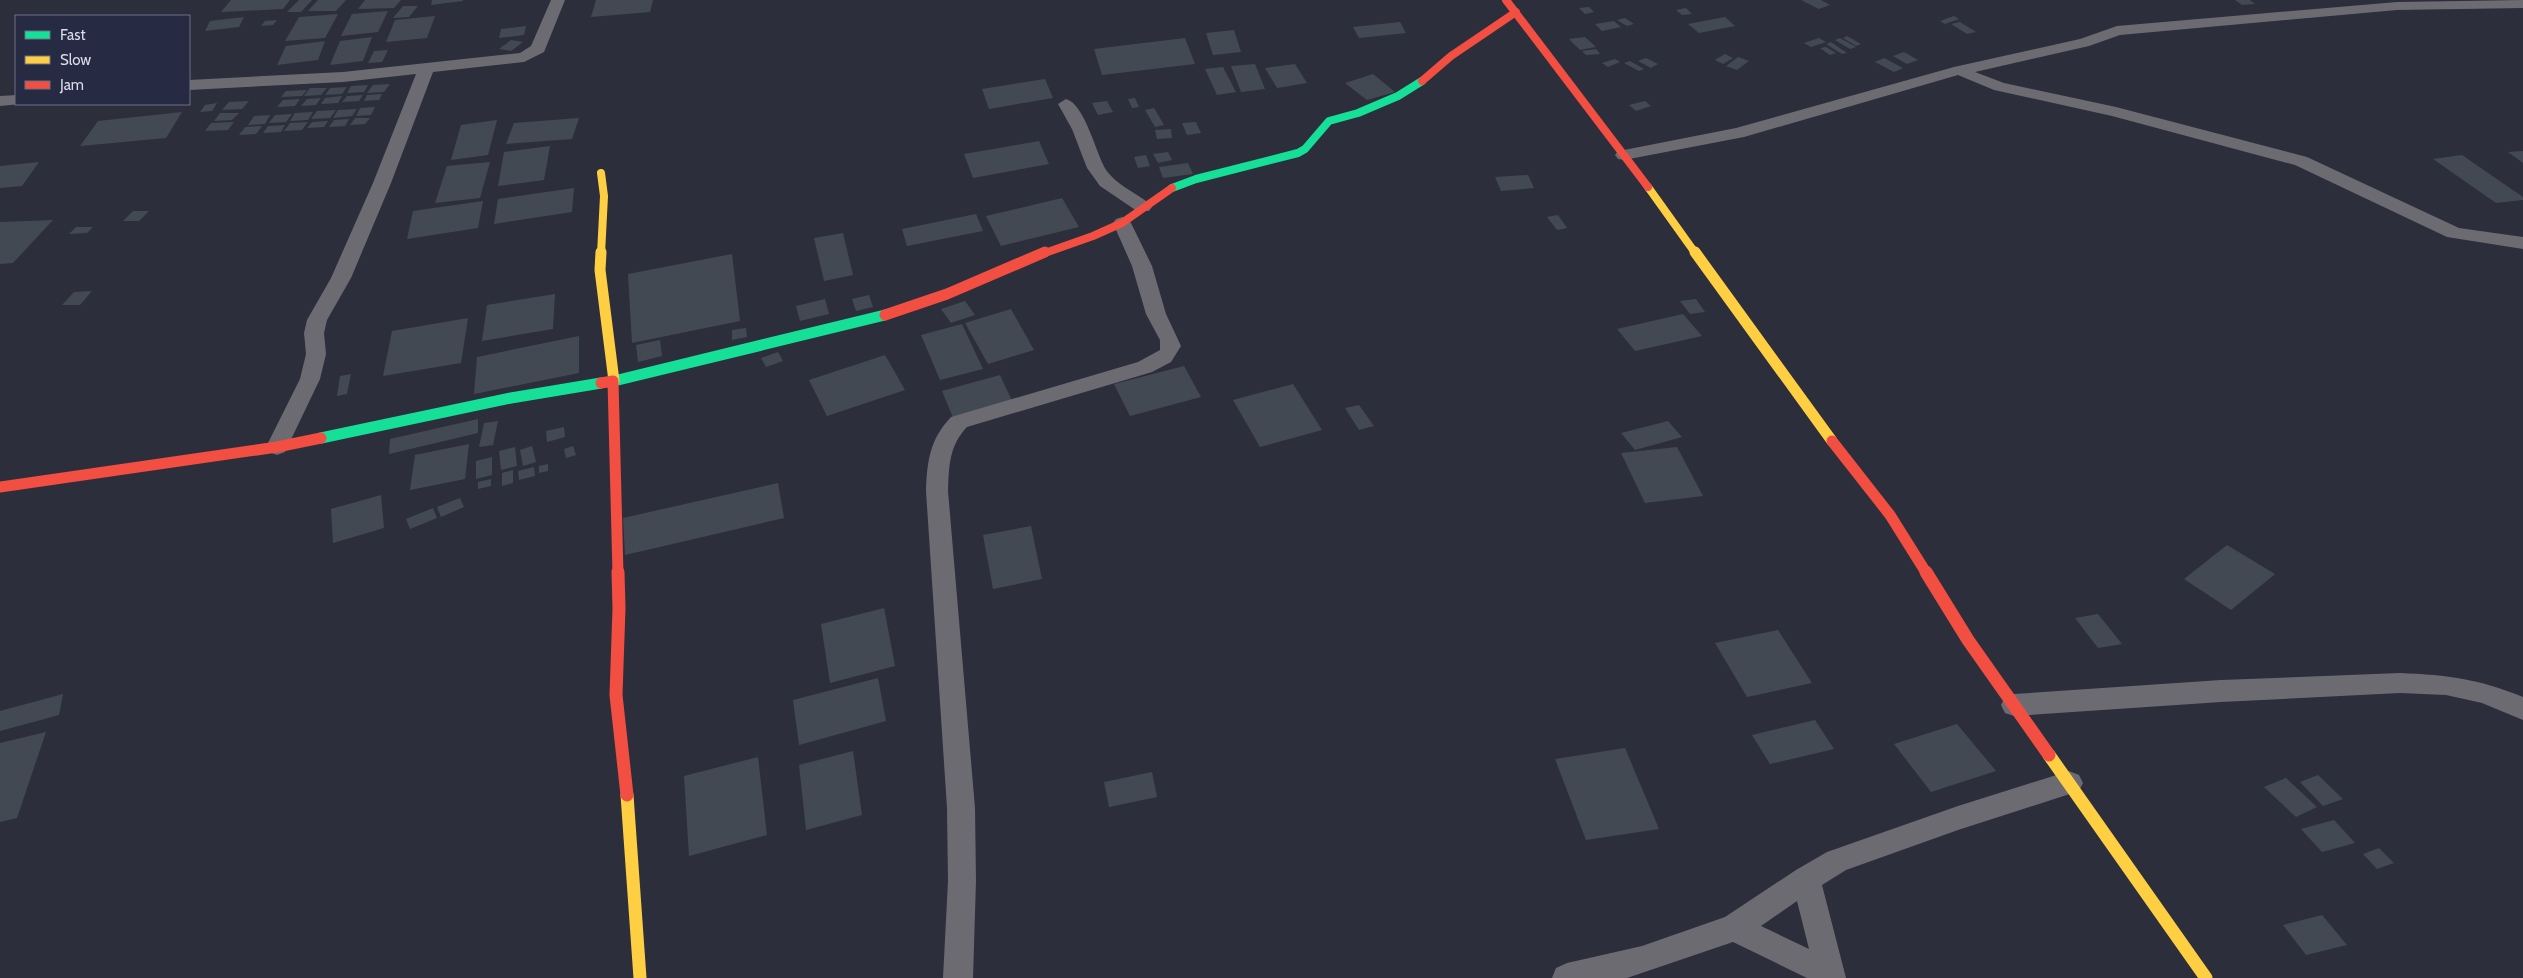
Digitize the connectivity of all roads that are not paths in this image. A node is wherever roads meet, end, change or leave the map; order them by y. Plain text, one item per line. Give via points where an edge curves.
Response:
1 (558, 0) edge
2 (1506, 0) edge
3 (2523, 4) edge
4 (1516, 12) junction
5 (427, 67) junction
6 (1960, 70) junction
7 (190, 85) edge
8 (15, 100) edge
9 (0, 101) edge
10 (1066, 104) dead end
11 (1624, 155) junction
12 (601, 173) dead end
13 (1143, 207) junction
14 (1122, 223) junction
15 (2523, 243) edge
16 (613, 381) junction
17 (277, 447) junction
18 (1, 489) edge
19 (2014, 705) junction
20 (2523, 709) edge
21 (2069, 783) junction
22 (1806, 879) junction
23 (1734, 928) junction
24 (1829, 975) edge
25 (640, 978) edge
26 (958, 978) edge
27 (1567, 978) edge
28 (2206, 978) edge

1 - 5 street via 538,49 531,55
2 - 4 street
3 - 6 street via 2397,6 2134,28 2084,43
4 - 11 street
4 - 13 street via 1398,96 1330,121 1298,152 1196,178 1175,186
5 - 7 street via 343,77
5 - 17 street via 341,278 317,320 314,333 316,354 310,379
6 - 11 street via 1738,132
6 - 15 street via 2000,87 2116,112 2301,161 2454,233
8 - 9 street
10 - 13 street via 1096,168 1106,182
11 - 19 street via 1766,354 1890,515 1968,640
12 - 16 street via 604,196 600,270
13 - 14 street
14 - 16 street via 947,294 877,318
14 - 26 street via 1142,266 1156,314 1172,345 1169,353 1145,366 959,422 945,436 938,456 937,491 961,808
16 - 17 street via 511,398
16 - 25 street via 619,608 616,695 630,818
17 - 18 street
19 - 20 street via 2221,690 2400,683 2446,685 2486,693
19 - 21 street
21 - 22 street via 1837,861
21 - 28 street
22 - 23 street
22 - 24 street
23 - 24 street
23 - 27 street via 1642,960

